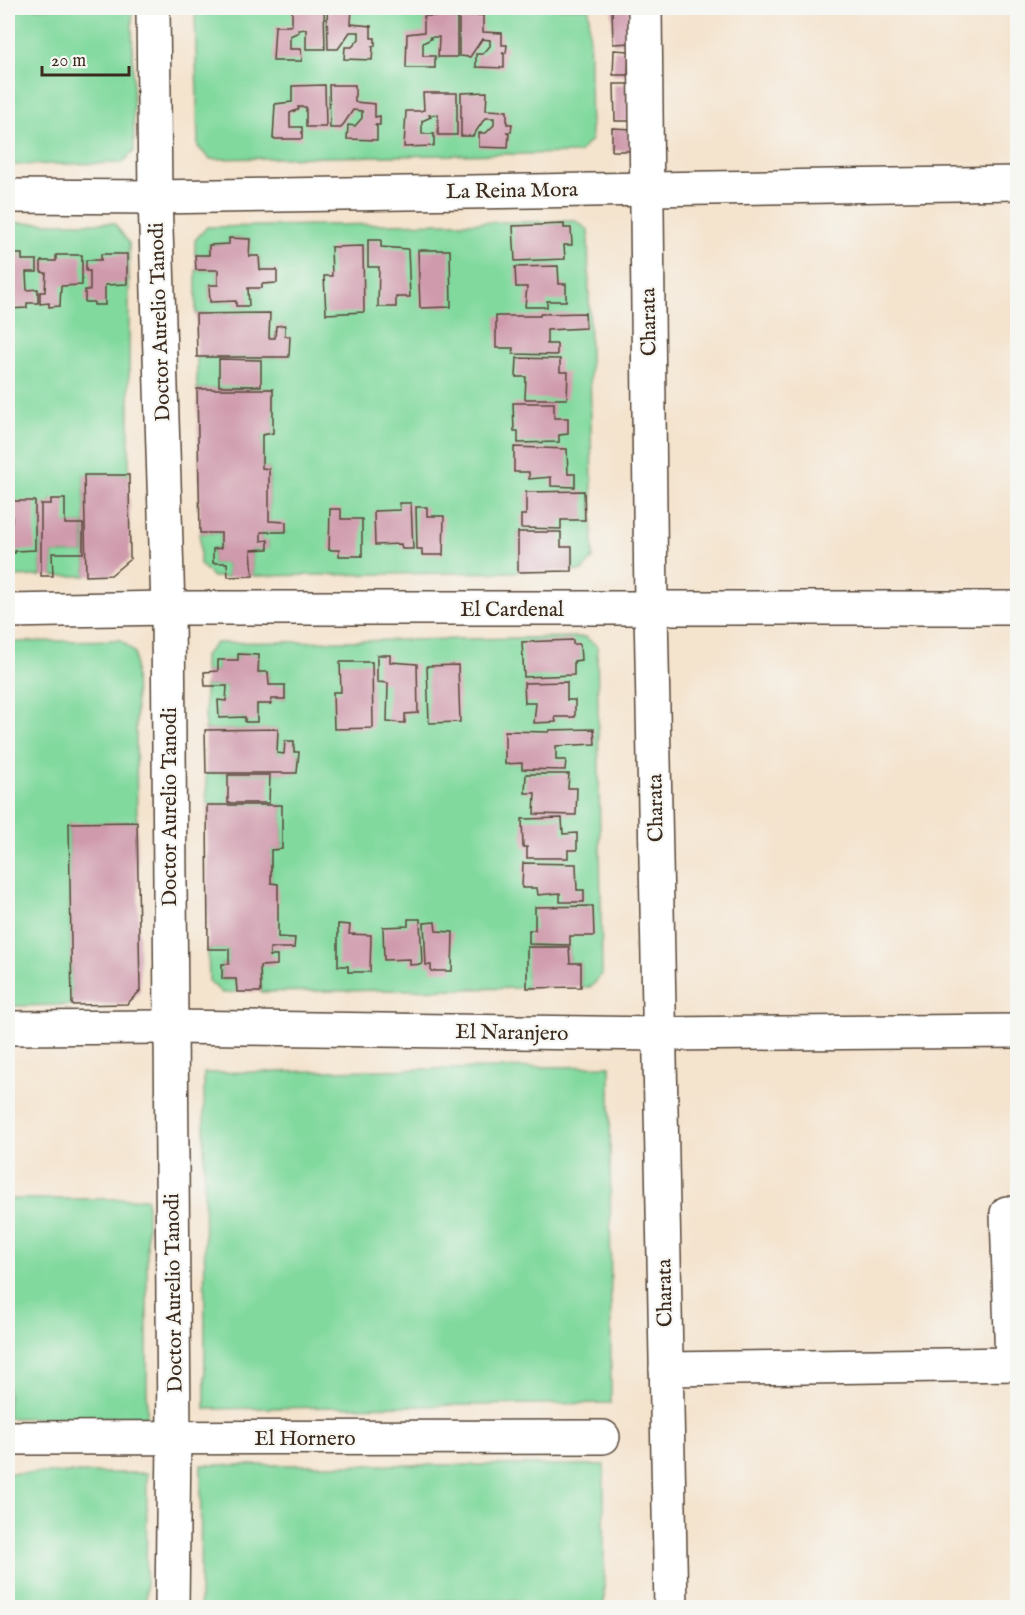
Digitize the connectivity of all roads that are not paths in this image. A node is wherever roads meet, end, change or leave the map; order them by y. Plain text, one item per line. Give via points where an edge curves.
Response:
1 (153, 8) edge
2 (645, 8) edge
3 (1017, 183) edge
4 (647, 188) junction
5 (8, 196) edge
6 (155, 197) junction
7 (168, 608) junction
8 (1017, 608) edge
9 (651, 609) junction
10 (8, 611) edge
11 (170, 1027) junction
12 (8, 1028) edge
13 (1017, 1031) edge
14 (659, 1034) junction
15 (1007, 1214) dead end
16 (1015, 1364) edge
17 (666, 1370) junction
18 (603, 1437) dead end
19 (8, 1438) edge
20 (174, 1438) junction
21 (172, 1608) edge
22 (671, 1608) edge

1 - 6 street, Doctor Aurelio Tanodi
2 - 4 street, Charata
3 - 4 street, La Reina Mora
4 - 6 street, La Reina Mora
4 - 9 street, Charata
5 - 6 street, La Reina Mora
6 - 7 street, Doctor Aurelio Tanodi
7 - 9 street, El Cardenal
7 - 10 street, El Cardenal
7 - 11 street, Doctor Aurelio Tanodi
8 - 9 street, El Cardenal
9 - 14 street, Charata
11 - 12 street, El Naranjero
11 - 14 street, El Naranjero
11 - 20 street, Doctor Aurelio Tanodi
13 - 14 street, El Naranjero
14 - 17 street, Charata
15 - 16 street
16 - 17 street
17 - 22 street, Charata
18 - 20 street, El Hornero
19 - 20 street, El Hornero
20 - 21 street, Doctor Aurelio Tanodi

